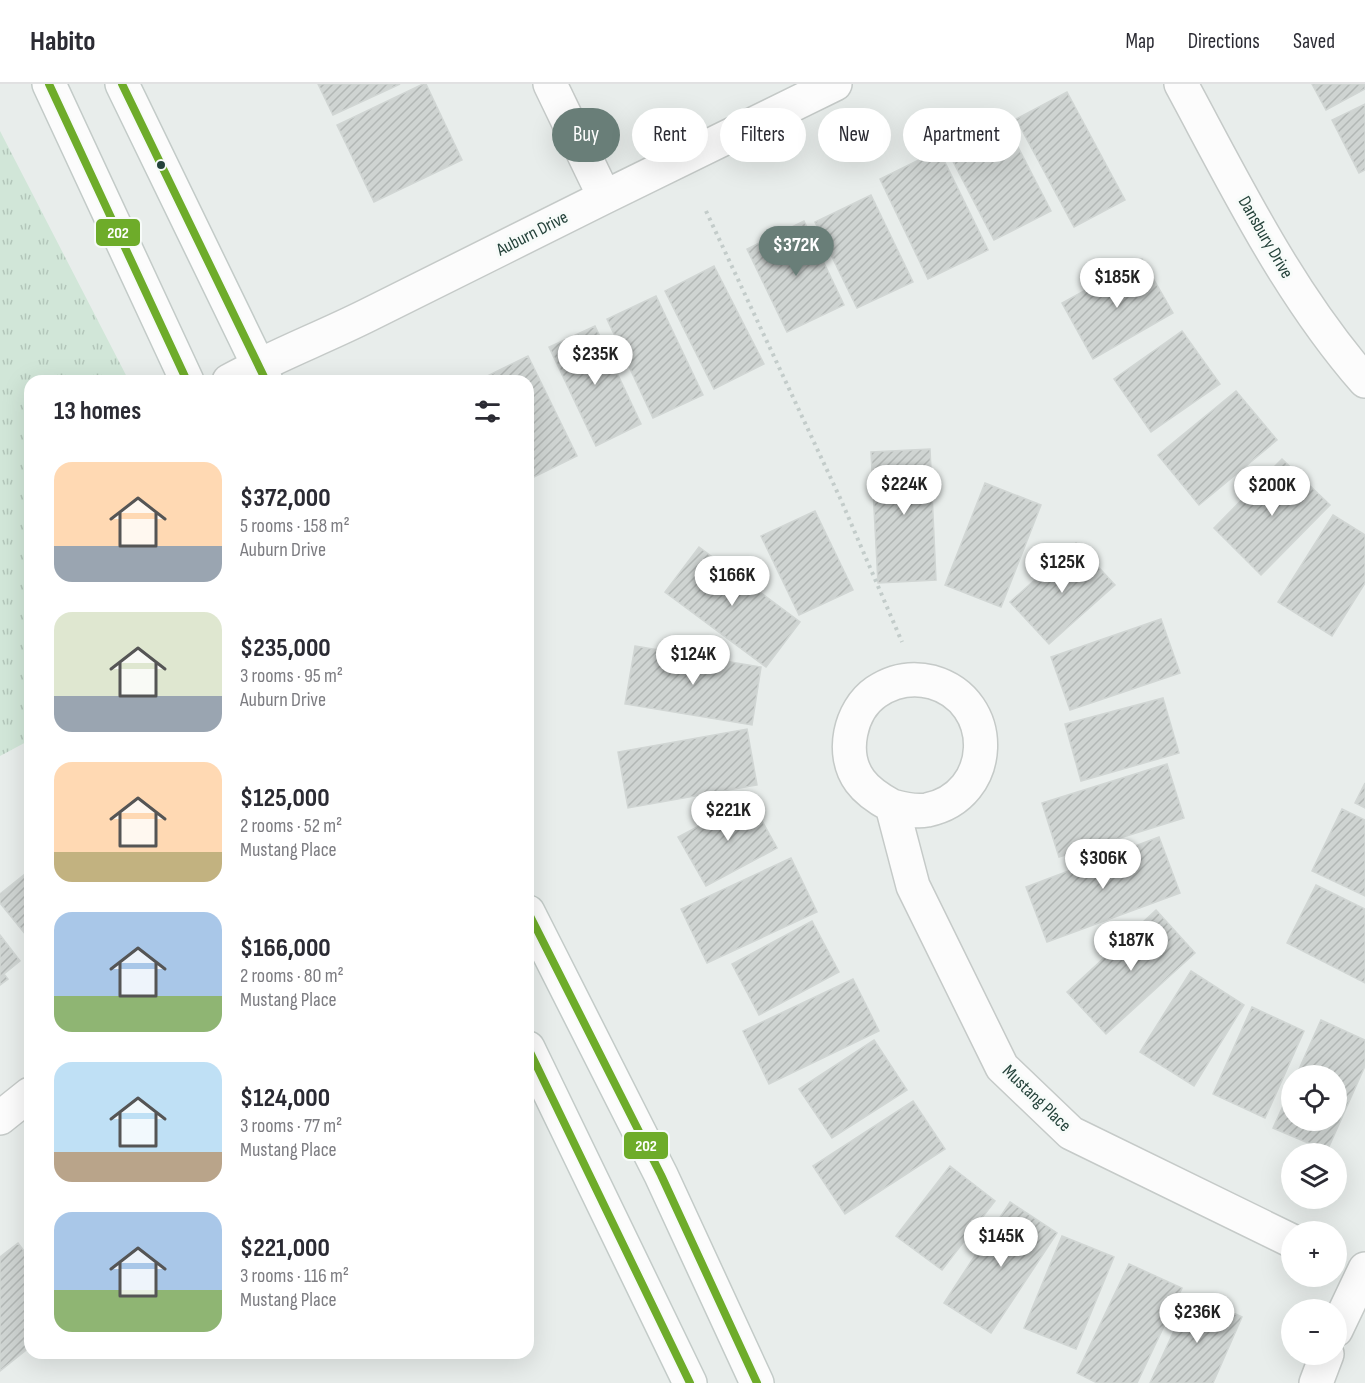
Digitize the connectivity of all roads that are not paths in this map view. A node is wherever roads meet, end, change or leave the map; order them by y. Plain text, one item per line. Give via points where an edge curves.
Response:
1 (49, 84) edge
2 (122, 84) edge
3 (550, 84) edge
4 (835, 84) edge
5 (1180, 84) edge
6 (604, 196) junction
7 (262, 373) edge
8 (184, 375) edge
9 (1365, 381) edge
10 (892, 806) junction
11 (534, 924) edge
12 (534, 1060) edge
13 (24, 1099) edge
14 (0, 1118) edge
15 (1281, 1236) edge
16 (1355, 1268) edge
17 (1346, 1299) edge
18 (1323, 1365) edge
19 (690, 1383) edge
20 (757, 1383) edge
21 (1316, 1383) edge

1 - 8 street
2 - 7 street
3 - 6 street
4 - 6 street, Auburn Drive
5 - 9 street, Dansbury Drive via 1274,255
6 - 7 street, Auburn Drive via 325,337
10 - 10 street via 928,810 950,801 965,789 977,769 982,747 980,730 972,709 946,686 918,678 895,682 874,693 854,718 849,741 851,763 859,780
10 - 15 street, Mustang Place via 913,886 1002,1067 1071,1133
11 - 20 street via 661,1174
12 - 19 street
13 - 14 street
16 - 17 street
18 - 21 street

